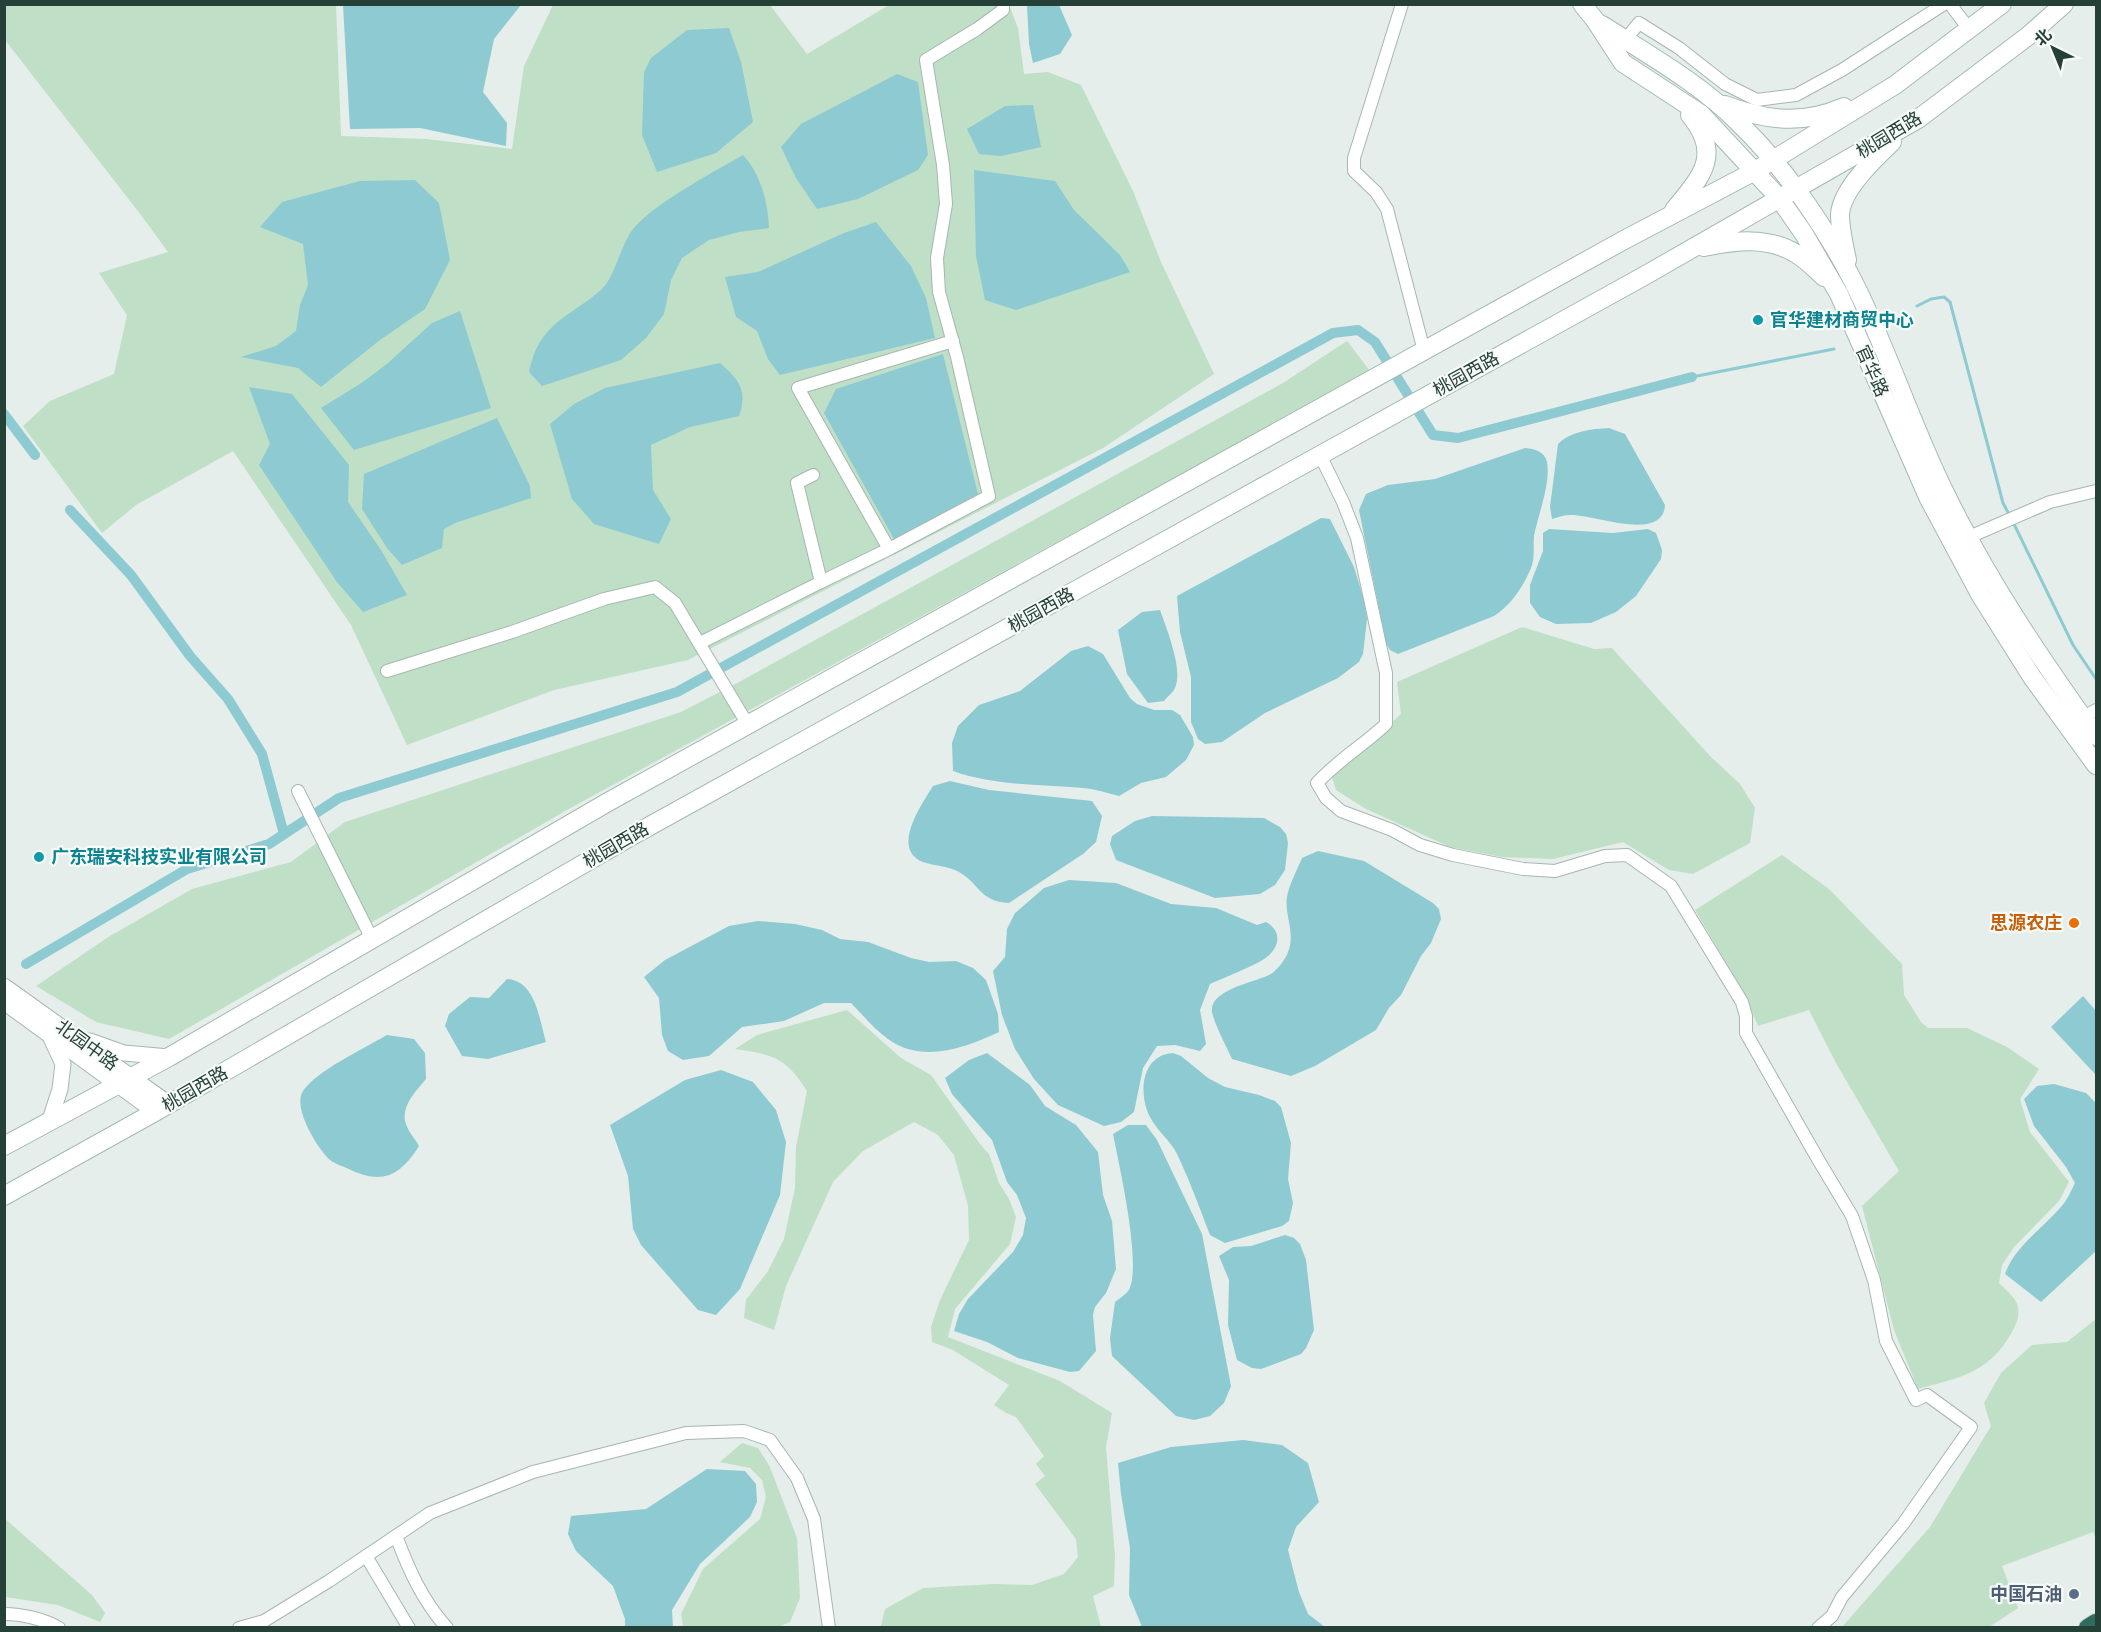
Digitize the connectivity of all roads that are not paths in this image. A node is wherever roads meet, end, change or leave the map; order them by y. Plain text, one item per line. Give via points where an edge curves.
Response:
1 (1003, 4) edge
2 (1402, 4) edge
3 (1582, 4) edge
4 (1944, 4) edge
5 (1950, 4) edge
6 (2002, 4) edge
7 (2064, 4) edge
8 (1595, 20) junction
9 (1969, 29) junction
10 (1625, 40) junction
11 (1895, 85) junction
12 (1673, 95) junction
13 (1714, 101) junction
14 (1918, 119) junction
15 (1772, 160) junction
16 (1755, 171) junction
17 (1787, 194) junction
18 (1669, 216) junction
19 (1688, 251) junction
20 (1852, 279) junction
21 (1833, 285) junction
22 (953, 341) junction
23 (1417, 354) junction
24 (1320, 455) junction
25 (813, 475) dead end
26 (2097, 491) edge
27 (1969, 537) junction
28 (889, 549) junction
29 (821, 582) junction
30 (700, 643) junction
31 (387, 671) dead end
32 (2082, 718) edge
33 (748, 725) junction
34 (2097, 736) edge
35 (2097, 765) edge
36 (298, 791) dead end
37 (372, 939) junction
38 (4, 986) edge
39 (4, 1002) edge
40 (49, 1035) junction
41 (75, 1037) junction
42 (169, 1057) junction
43 (125, 1081) junction
44 (162, 1108) junction
45 (49, 1123) junction
46 (4, 1146) edge
47 (4, 1196) edge
48 (396, 1536) junction
49 (366, 1556) junction
50 (4, 1614) edge
51 (2097, 1623) edge
52 (59, 1628) edge
53 (239, 1628) edge
54 (409, 1628) edge
55 (447, 1628) edge
56 (829, 1628) edge
57 (1818, 1628) edge
58 (2088, 1628) edge

1 - 22 street via 1003,10 977,29 926,60 944,165 946,204 937,258 939,292
2 - 23 street via 1354,158 1354,171 1388,209
3 - 8 main road, 官华路
4 - 10 street via 1842,70 1796,94 1757,100 1725,84 1639,23
5 - 9 street
6 - 9 main road
7 - 14 main road, 桃园西路
8 - 10 main road, 官华路
8 - 12 main road, 官华路 via 1623,63
9 - 11 main road
10 - 13 main road, 官华路
11 - 13 main road via 1824,115 1790,119 1754,116
11 - 15 main road
12 - 16 main road, 官华路 via 1701,114
12 - 18 main road via 1707,142 1704,170
13 - 15 main road, 官华路
14 - 17 main road, 桃园西路
14 - 20 main road via 1869,163 1852,185 1840,212
15 - 16 main road
15 - 17 main road, 官华路
16 - 17 main road, 官华路
16 - 18 main road
17 - 19 main road, 桃园西路
17 - 20 main road, 官华路 via 1833,246
17 - 21 main road, 官华路
18 - 23 main road
19 - 21 main road via 1739,240 1763,242 1795,253
19 - 24 main road, 桃园西路
20 - 27 main road, 官华路 via 1935,472
21 - 32 main road, 官华路 via 1933,507 1981,596 2032,677
22 - 28 street via 989,496
22 - 28 street via 798,388
23 - 33 main road
24 - 44 main road, 桃园西路 via 628,838
24 - 57 street via 1357,538 1386,673 1386,724 1317,783 1326,798 1341,811 1453,855 1555,871 1605,856 1627,855 1671,886 1742,1002 1746,1033 1852,1216 1874,1280 1886,1341 1916,1400 1927,1395 1971,1427 1903,1524 1842,1597 1832,1616
25 - 29 street via 797,483
26 - 27 street via 2050,502
27 - 32 main road, 官华路 via 1996,588
28 - 29 street
29 - 30 street
30 - 31 street via 675,603 656,587 604,599
30 - 33 street
32 - 34 main road, 官华路
32 - 35 main road, 官华路
33 - 37 main road
36 - 37 street
37 - 42 main road
38 - 41 street, 北园中路
39 - 40 street, 北园中路
40 - 43 street, 北园中路
40 - 45 street via 63,1064
41 - 42 street via 124,1053
41 - 43 street, 北园中路
42 - 43 main road
43 - 44 street, 北园中路
43 - 45 main road
44 - 47 main road, 桃园西路
45 - 46 main road
48 - 49 street
48 - 55 street via 412,1579
48 - 56 street via 430,1513 533,1472 686,1433 744,1431 770,1440 797,1479 814,1519
49 - 53 street via 264,1621
49 - 54 street
50 - 52 street via 17,1614
51 - 58 highway

